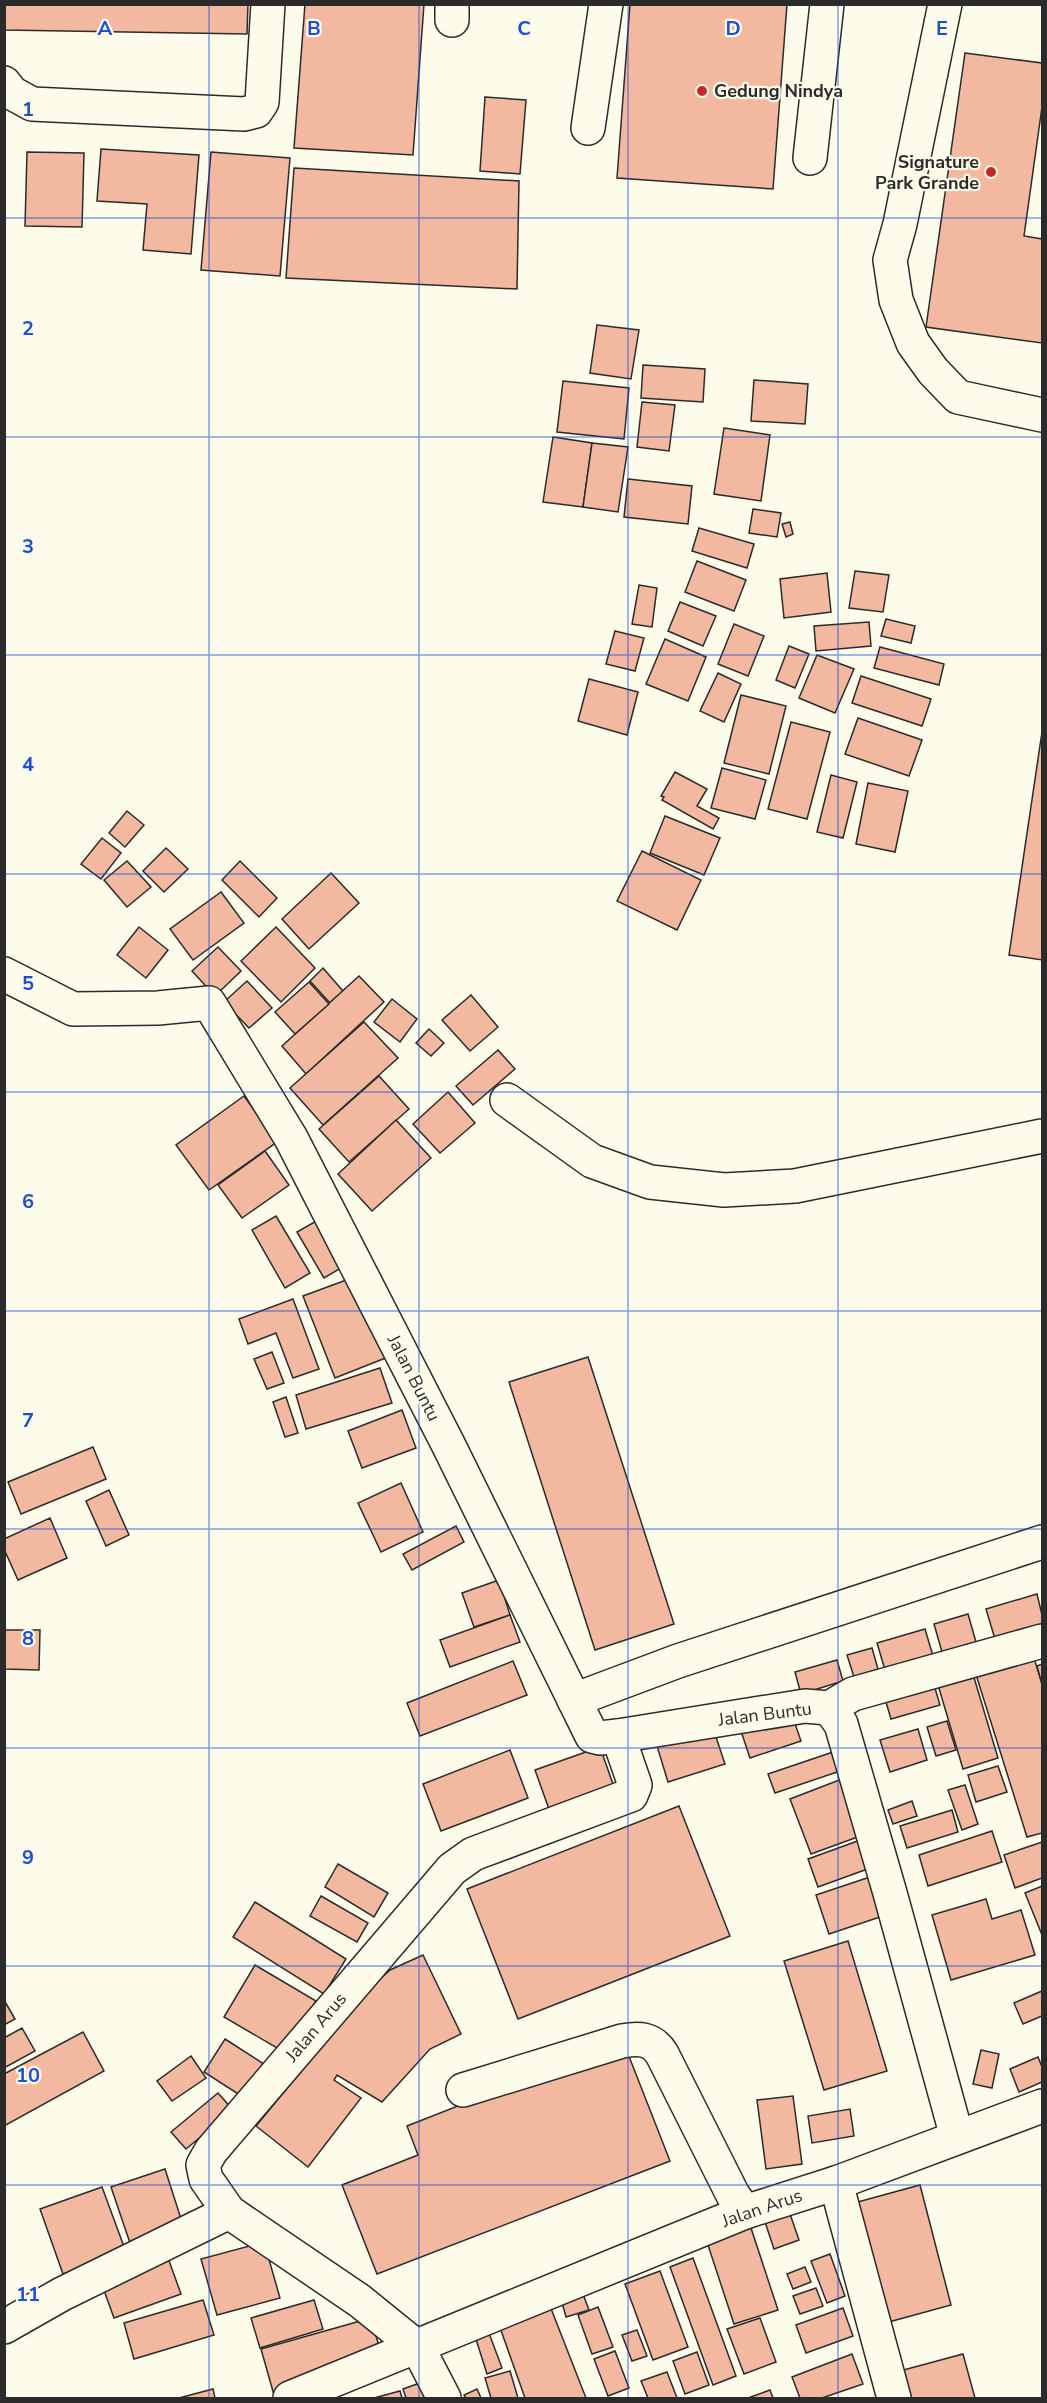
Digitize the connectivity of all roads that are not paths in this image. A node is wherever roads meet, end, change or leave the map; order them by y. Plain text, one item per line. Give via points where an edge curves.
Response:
1 (268, 4) edge
2 (606, 4) edge
3 (827, 4) edge
4 (945, 4) edge
5 (4, 83) edge
6 (588, 128) dead end
7 (810, 158) dead end
8 (1042, 416) edge
9 (4, 974) edge
10 (507, 1100) dead end
11 (1042, 1136) edge
12 (1042, 1542) edge
13 (1042, 1641) edge
14 (574, 1700) junction
15 (829, 1708) junction
16 (618, 1736) junction
17 (463, 2090) dead end
18 (1042, 2106) edge
19 (957, 2137) junction
20 (836, 2183) junction
21 (229, 2212) junction
22 (745, 2212) junction
23 (4, 2327) edge
24 (418, 2348) junction
25 (290, 2398) edge
26 (444, 2398) edge
27 (894, 2398) edge

1 - 5 street via 262,102 256,111 244,114 32,104 12,93
2 - 6 street
3 - 7 street
4 - 8 street via 890,260 896,300 913,343 958,397
9 - 14 street, Jalan Buntu via 73,1009 209,1003 291,1138
10 - 11 street via 592,1161 650,1182 724,1190 795,1186
12 - 14 street via 678,1661
13 - 15 street via 854,1694
14 - 16 street, Jalan Buntu via 592,1736
15 - 16 street, Jalan Buntu via 805,1706
15 - 19 street via 841,1724
16 - 21 street, Jalan Arus via 635,1785 631,1795 473,1854 452,1869 211,2151 203,2165 206,2180
17 - 22 street via 622,2040 652,2042 662,2054
18 - 19 street, Jalan Arus
19 - 20 street, Jalan Arus
20 - 22 street, Jalan Arus
20 - 27 street
21 - 23 street
21 - 24 street, Jalan Arus via 360,2301
22 - 24 street, Jalan Arus
24 - 25 street
24 - 26 street, Jalan Arus

